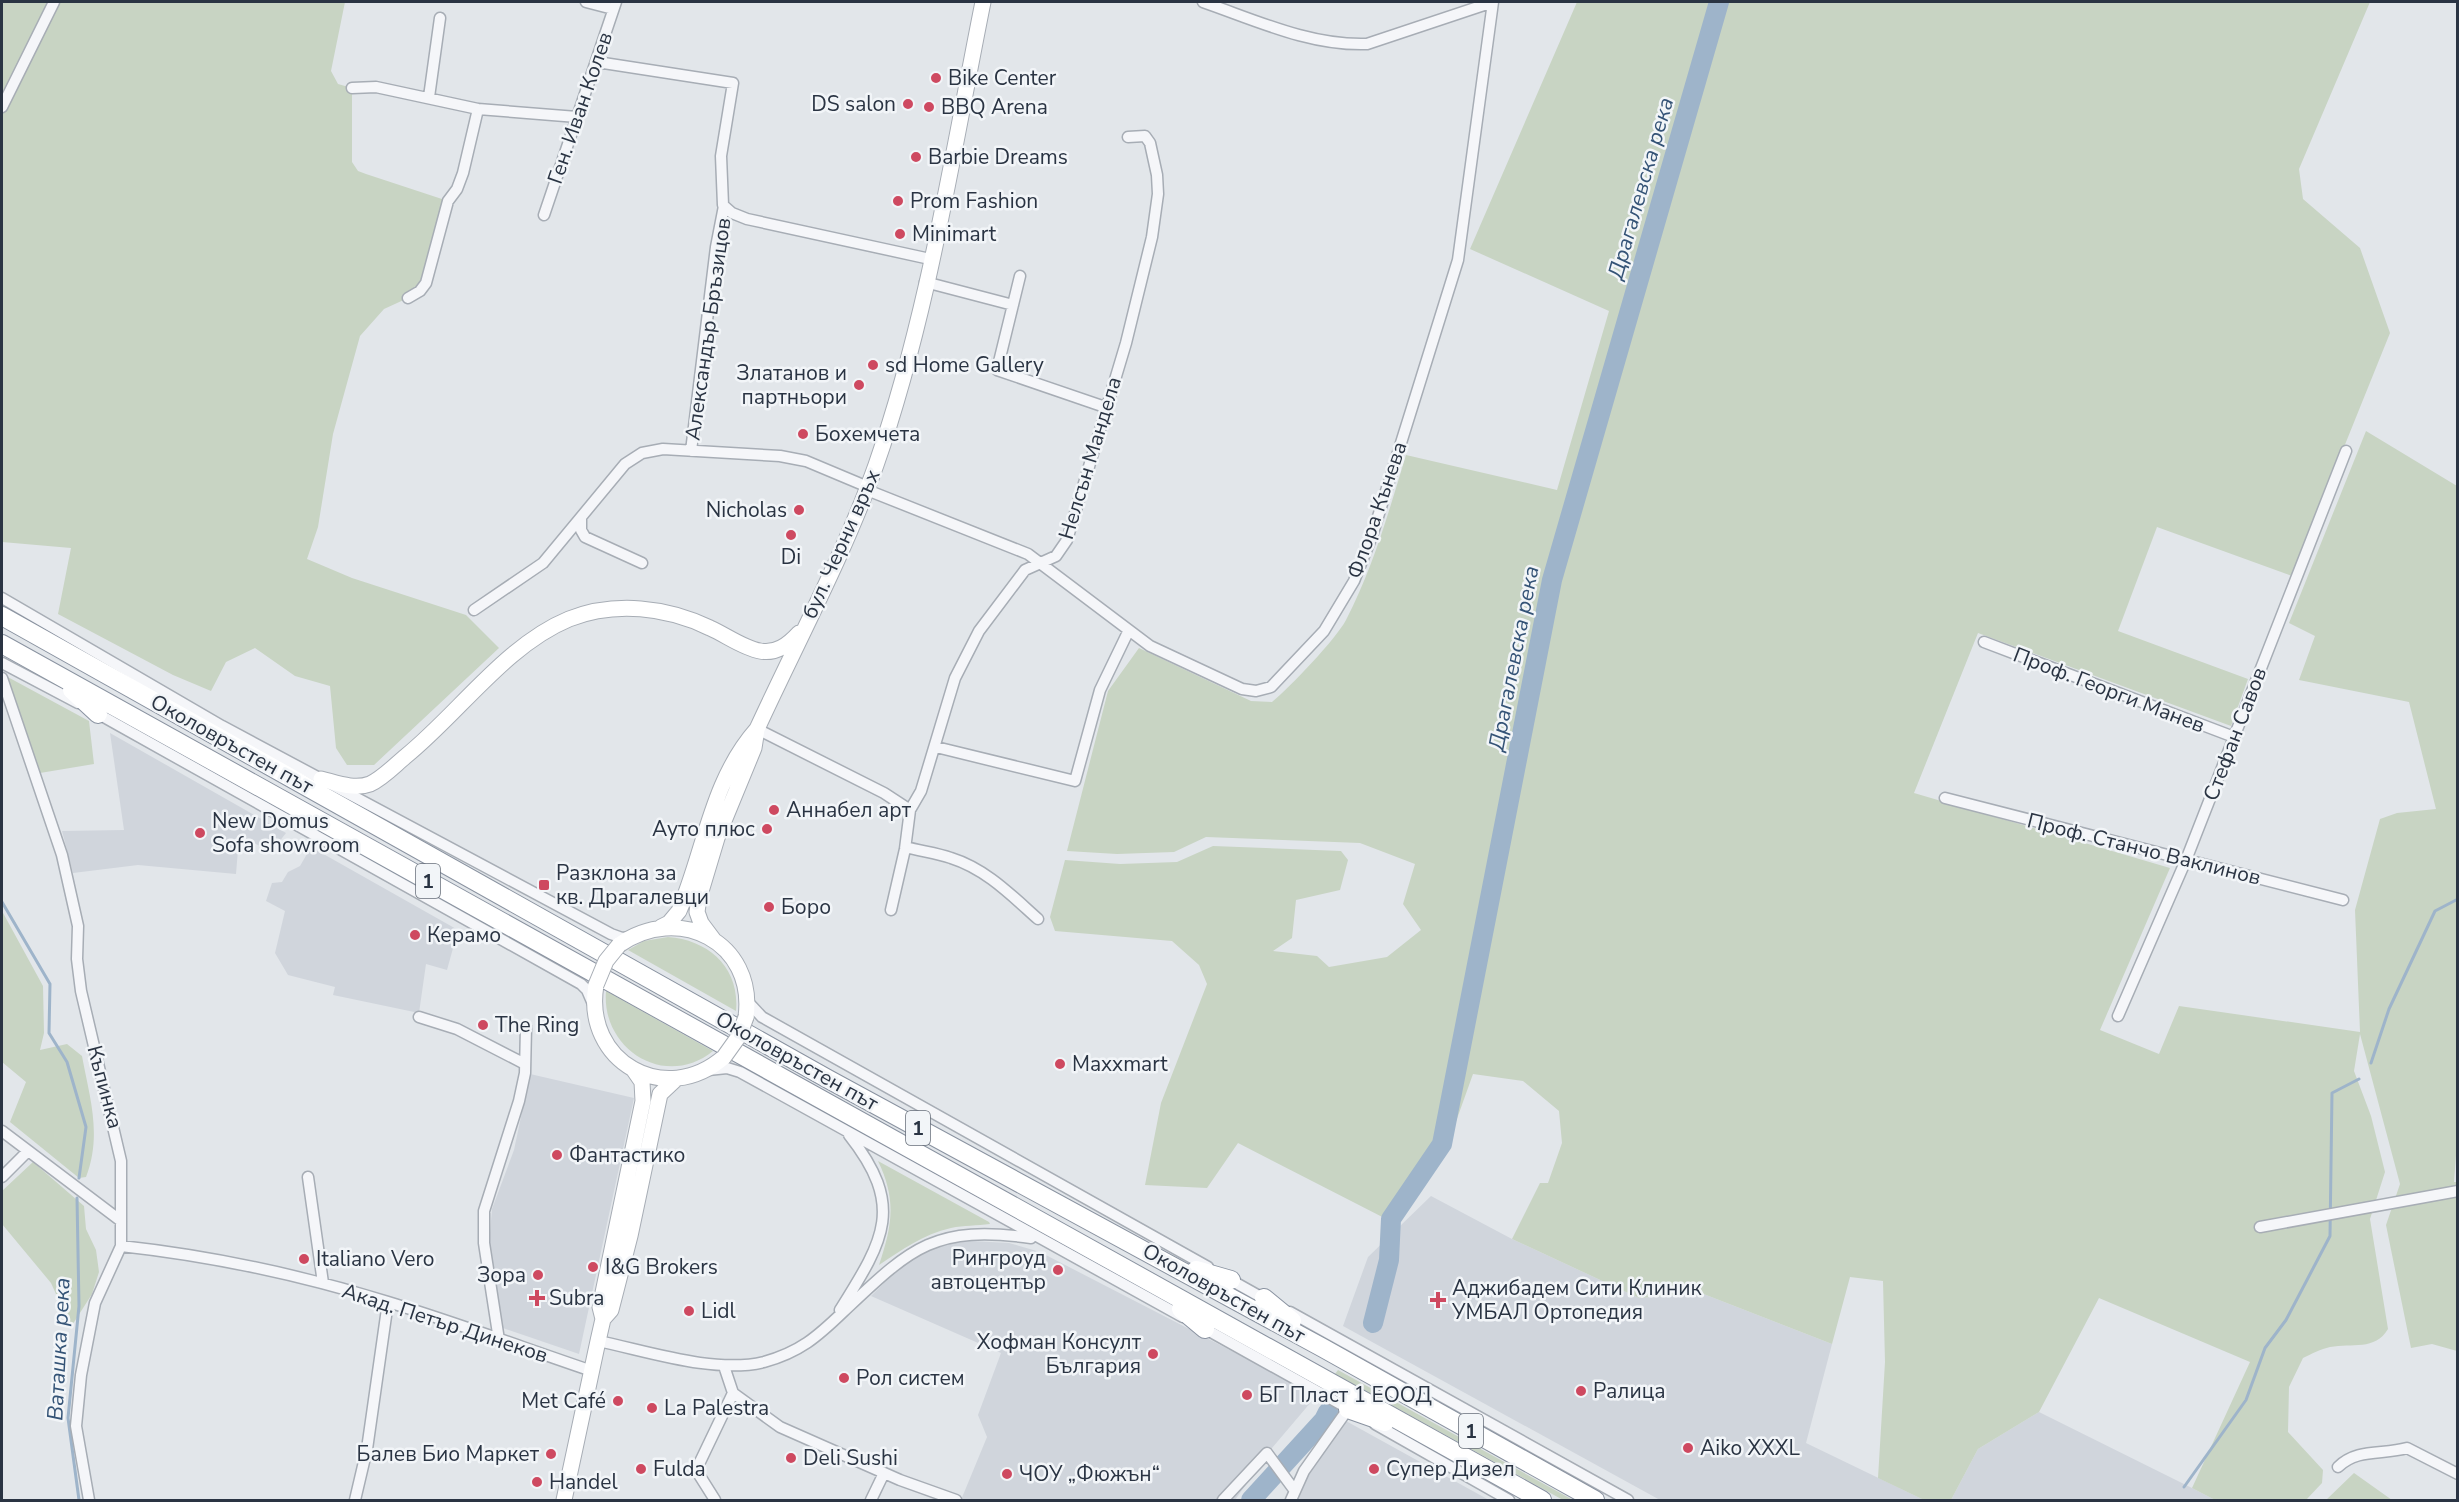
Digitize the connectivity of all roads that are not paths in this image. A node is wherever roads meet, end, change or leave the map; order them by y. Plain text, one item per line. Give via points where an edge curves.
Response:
1 (54, 2) edge
2 (586, 2) edge
3 (983, 2) edge
4 (1203, 2) edge
5 (1493, 2) edge
6 (615, 5) edge
7 (441, 18) dead end
8 (597, 62) junction
9 (352, 88) dead end
10 (429, 97) junction
11 (2, 107) edge
12 (478, 109) junction
13 (577, 117) junction
14 (1128, 137) dead end
15 (724, 207) junction
16 (544, 215) dead end
17 (930, 259) junction
18 (1020, 276) dead end
19 (925, 282) junction
20 (408, 298) dead end
21 (1012, 306) junction
22 (1105, 407) junction
23 (692, 451) junction
24 (2346, 451) dead end
25 (867, 488) junction
26 (581, 517) junction
27 (642, 563) dead end
28 (1042, 563) junction
29 (2, 598) edge
30 (474, 610) dead end
31 (2, 616) edge
32 (34, 619) junction
33 (805, 626) junction
34 (1128, 632) junction
35 (1984, 642) dead end
36 (7, 648) edge
37 (65, 651) junction
38 (2, 663) edge
39 (46, 667) junction
40 (2, 678) edge
41 (98, 714) junction
42 (183, 716) junction
43 (222, 726) junction
44 (757, 729) junction
45 (2234, 737) junction
46 (936, 747) junction
47 (321, 778) junction
48 (1945, 798) dead end
49 (910, 810) junction
50 (906, 847) junction
51 (2186, 860) junction
52 (2343, 900) dead end
53 (891, 910) dead end
54 (1038, 919) dead end
55 (661, 927) junction
56 (633, 936) junction
57 (713, 939) junction
58 (594, 1008) junction
59 (746, 1009) junction
60 (2118, 1016) dead end
61 (419, 1017) dead end
62 (526, 1027) dead end
63 (525, 1064) junction
64 (633, 1069) junction
65 (704, 1071) junction
66 (676, 1079) junction
67 (2, 1131) edge
68 (845, 1131) junction
69 (28, 1151) junction
70 (2, 1177) edge
71 (308, 1177) dead end
72 (2457, 1191) edge
73 (121, 1221) junction
74 (2260, 1227) dead end
75 (1037, 1238) junction
76 (121, 1246) junction
77 (1163, 1260) junction
78 (1144, 1280) junction
79 (1231, 1280) junction
80 (322, 1283) junction
81 (1264, 1298) junction
82 (388, 1302) junction
83 (603, 1319) junction
84 (832, 1323) junction
85 (1204, 1329) junction
86 (499, 1340) junction
87 (598, 1341) junction
88 (1323, 1347) junction
89 (724, 1366) junction
90 (592, 1371) junction
91 (733, 1394) junction
92 (1348, 1409) junction
93 (1440, 1442) junction
94 (2338, 1467) dead end
95 (884, 1473) junction
96 (2457, 1474) edge
97 (1293, 1496) edge
98 (89, 1500) edge
99 (355, 1500) edge
100 (564, 1500) edge
101 (715, 1500) edge
102 (872, 1500) edge
103 (956, 1500) edge
104 (1223, 1500) edge
105 (1509, 1500) edge
106 (1542, 1500) edge
107 (1595, 1500) edge
108 (1628, 1500) edge

1 - 11 street
2 - 6 street
3 - 17 main road, бул. Черни връх
4 - 5 street via 1293,33 1348,45 1367,44
5 - 34 street, Флора Кънева via 1458,261 1372,536 1340,608 1324,631 1271,687 1256,691 1242,689
6 - 8 street, Ген. Иван Колев
7 - 10 street
8 - 13 street, Ген. Иван Колев
8 - 15 street, Александър Бръзицов via 733,83 720,166
9 - 10 street via 376,87
10 - 12 street
12 - 13 street
12 - 20 street via 463,173 448,201 426,283
13 - 16 street, Ген. Иван Колев
14 - 22 street, Нелсън Мандела via 1147,138 1157,175 1155,225 1126,343
15 - 17 street, Александър Бръзицов via 747,219
15 - 23 street, Александър Бръзицов
17 - 19 main road, бул. Черни връх
18 - 21 street
19 - 21 street
19 - 25 main road, бул. Черни връх via 896,405
21 - 22 street via 997,370
22 - 28 street, Нелсън Мандела via 1067,540 1056,556
23 - 25 street, Флора Кънева via 793,458
23 - 26 street, Флора Кънева via 663,449 633,458
24 - 45 street, Стефан Савов
25 - 28 street, Флора Кънева
25 - 33 main road, бул. Черни връх
26 - 27 street via 580,530 585,537
26 - 30 street, Флора Кънева via 543,563
28 - 34 street, Флора Кънева
28 - 46 street, Нелсън Мандела via 1025,570 968,651 944,706
29 - 32 street, Околовръстен път
31 - 37 highway, Околовръстен път / 1
32 - 37 highway
32 - 43 street, Околовръстен път
33 - 44 main road, бул. Черни връх
33 - 47 main road via 783,647 767,651 753,649 672,613 623,608 587,614 552,627 525,645 375,781 351,786
34 - 46 street via 1100,690 1076,781
35 - 45 street, Проф. Георги Манев
36 - 39 highway, Околовръстен път / 1
37 - 42 highway, Околовръстен път / 1
38 - 41 street, Околовръстен път
39 - 41 highway
39 - 78 highway, Околовръстен път / 1
40 - 73 street, Къпинка via 51,817 78,926 81,991 121,1161
41 - 58 street, Околовръстен път via 581,984
42 - 43 highway
42 - 77 highway, Околовръстен път / 1 via 807,1068
43 - 47 street, Околовръстен път
44 - 49 street
44 - 55 main road, бул. Черни връх via 744,744 719,790 679,911
44 - 57 main road, бул. Черни връх via 754,748 723,821 699,898 697,912
45 - 51 street, Стефан Савов
46 - 49 street, Нелсън Мандела
47 - 56 street, Околовръстен път via 611,934
48 - 51 street, Проф. Станчо Ваклинов
49 - 50 street, Нелсън Мандела
50 - 53 street, Нелсън Мандела
50 - 54 street via 970,865
51 - 52 street, Проф. Станчо Ваклинов
51 - 60 street, Стефан Савов
55 - 56 main road
55 - 57 main road via 689,929
56 - 58 main road, bridge via 606,961 596,985
57 - 59 main road via 737,965 744,983
58 - 64 main road via 606,1044
59 - 65 main road, bridge via 739,1036 724,1057
59 - 79 street, Околовръстен път
61 - 63 street via 457,1029
62 - 63 street
63 - 86 street via 519,1101 484,1210 484,1243
64 - 66 main road via 657,1078
64 - 83 main road via 642,1082 644,1101 600,1307
65 - 66 main road
65 - 68 street, Околовръстен път via 735,1070
66 - 83 main road via 660,1094 630,1236 611,1310
67 - 69 street
68 - 75 street, Околовръстен път
68 - 84 street via 871,1165 882,1222 876,1251
69 - 70 street
69 - 73 street
71 - 80 street
72 - 74 street
73 - 76 street, Къпинка
75 - 84 street via 971,1234 928,1244 892,1266
75 - 85 street, Околовръстен път
76 - 80 street, Акад. Петър Динеков via 196,1255
76 - 98 street, Къпинка via 95,1304 81,1375 76,1426
77 - 79 highway
77 - 88 highway, Околовръстен път / 1
78 - 85 highway
78 - 93 highway, Околовръстен път / 1
79 - 81 street, Околовръстен път
80 - 82 street, Акад. Петър Динеков
81 - 88 highway
81 - 108 street, Околовръстен път
82 - 86 street, Акад. Петър Динеков
82 - 99 street via 367,1449
83 - 87 main road
84 - 89 street via 799,1350 762,1362
85 - 92 street, Околовръстен път
86 - 90 street, Акад. Петър Динеков
87 - 89 street
87 - 90 main road
88 - 107 highway, Околовръстен път / 1
89 - 91 street
90 - 100 main road
91 - 95 street via 780,1427
91 - 101 street via 699,1464 701,1479
92 - 93 highway
92 - 97 street via 1304,1472
92 - 105 street, Околовръстен път
93 - 106 highway, Околовръстен път / 1
94 - 96 street via 2356,1455 2407,1448
95 - 102 street
95 - 103 street
97 - 104 street via 1267,1453

